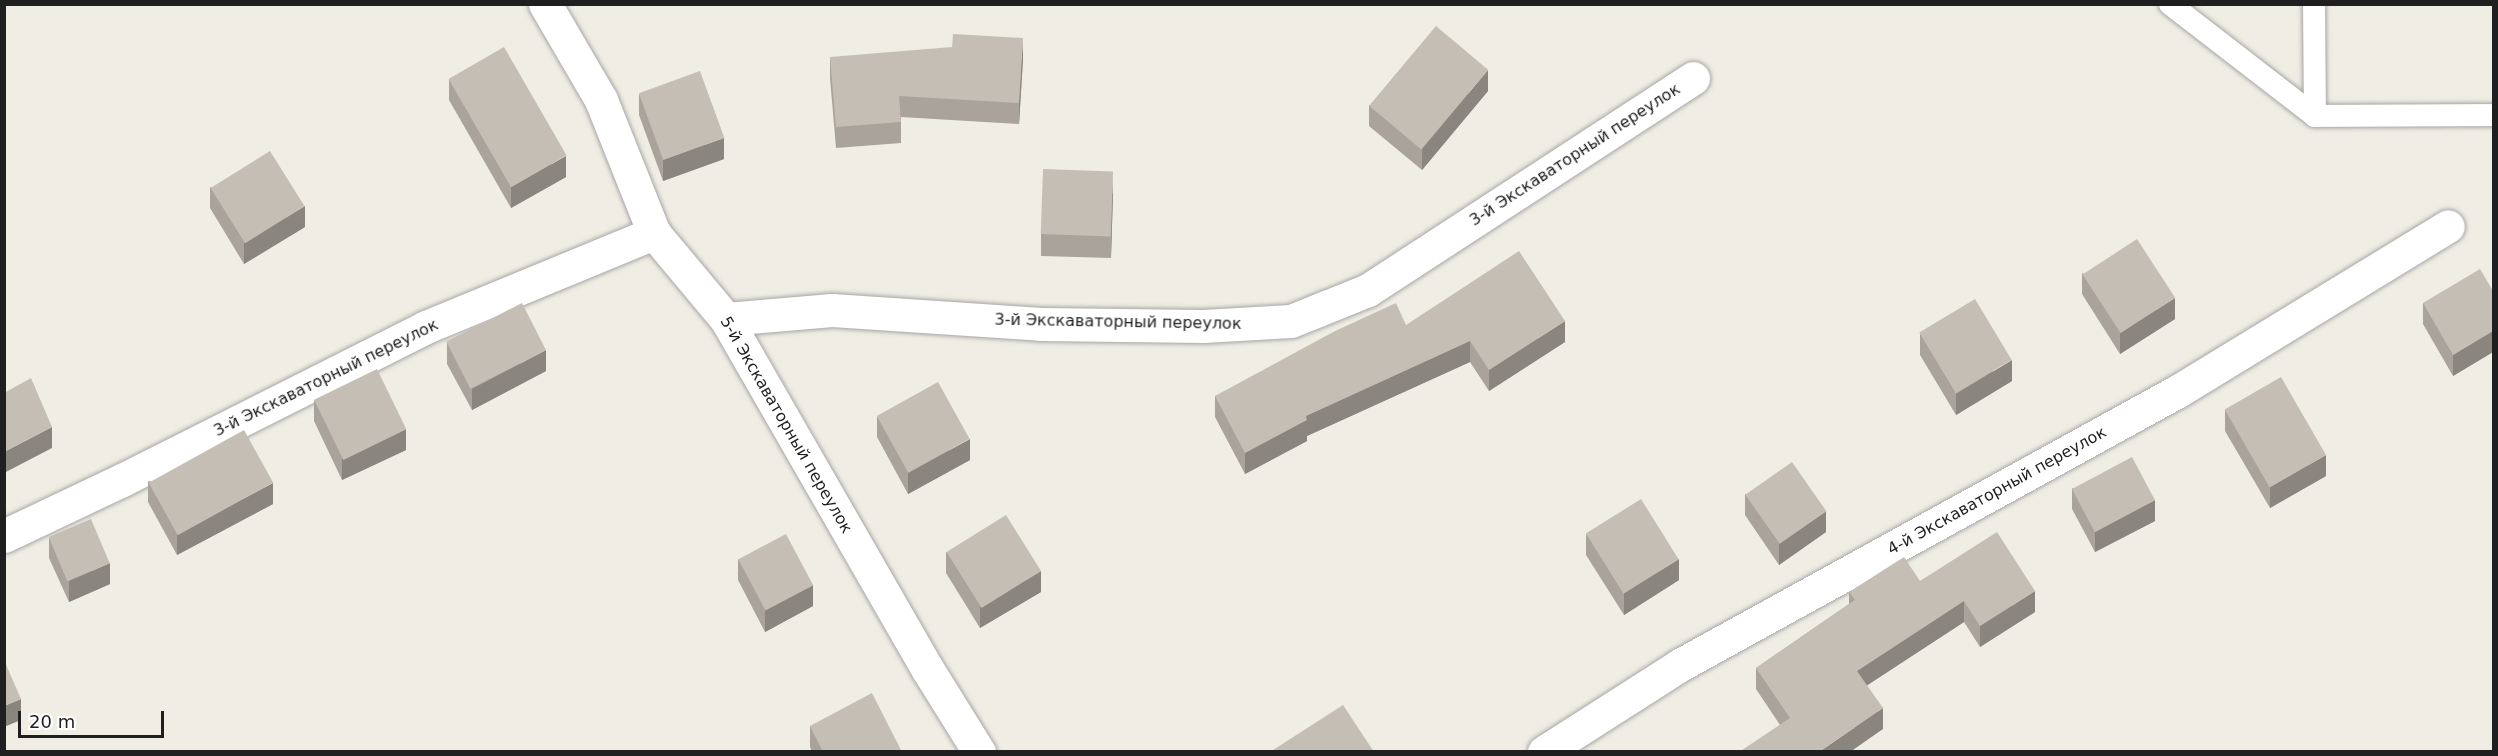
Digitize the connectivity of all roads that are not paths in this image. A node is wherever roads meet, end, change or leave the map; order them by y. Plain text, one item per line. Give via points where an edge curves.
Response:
1 (545, 4) edge
2 (2170, 4) edge
3 (2314, 4) edge
4 (1693, 78) dead end
5 (2493, 114) edge
6 (2315, 116) junction
7 (2448, 226) dead end
8 (654, 233) junction
9 (726, 319) junction
10 (4, 536) edge
11 (979, 752) edge
12 (1544, 752) edge

1 - 8 street, 5-й Экскаваторный переулок via 601,100
2 - 6 lane
3 - 6 lane
4 - 9 street, 3-й Экскаваторный переулок via 1368,290 1291,321 1203,326 1041,324 832,310
5 - 6 lane
7 - 12 street, 4-й Экскаваторный переулок via 2178,391 1680,665
8 - 9 street, 5-й Экскаваторный переулок
8 - 10 street, 3-й Экскаваторный переулок via 426,327
9 - 11 street, 5-й Экскаваторный переулок

